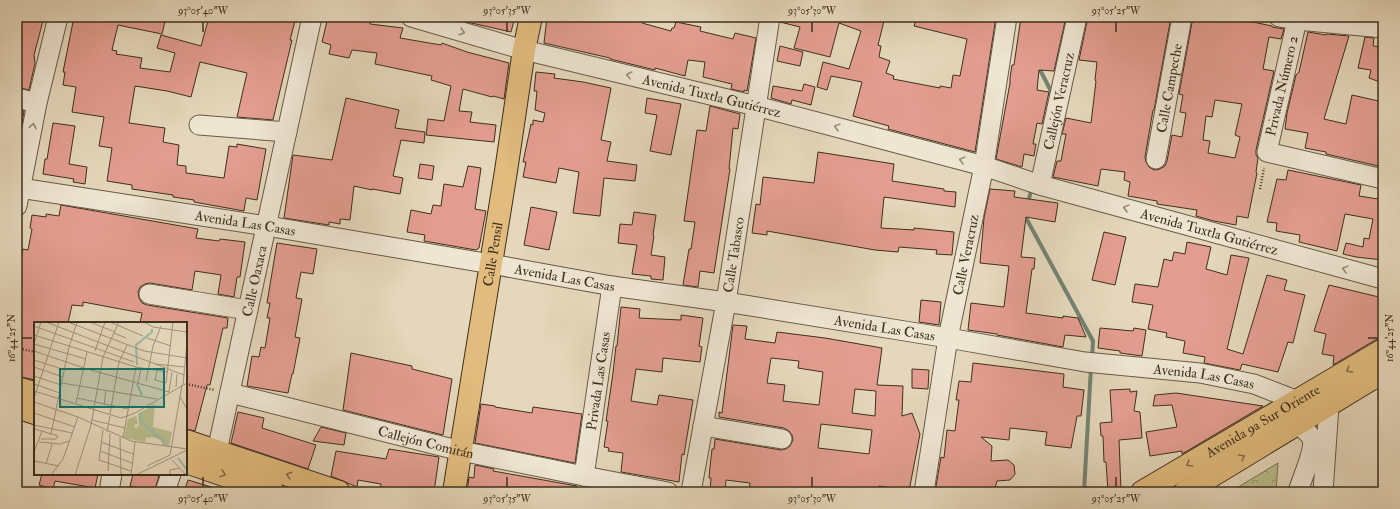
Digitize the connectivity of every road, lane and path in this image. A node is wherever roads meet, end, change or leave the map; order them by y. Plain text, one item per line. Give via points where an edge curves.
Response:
1 (58, 17) edge
2 (312, 17) edge
3 (411, 17) edge
4 (530, 17) edge
5 (770, 17) edge
6 (1007, 17) edge
7 (1077, 17) edge
8 (1182, 17) edge
9 (1279, 17) edge
10 (1297, 20) junction
11 (1383, 28) edge
12 (524, 50) junction
13 (17, 98) edge
14 (37, 103) junction
15 (756, 106) junction
16 (199, 125) dead end
17 (287, 132) junction
18 (1267, 152) junction
19 (1156, 159) dead end
20 (984, 166) junction
21 (1383, 180) edge
22 (1038, 184) junction
23 (1260, 189) dead end
24 (19, 197) edge
25 (267, 226) junction
26 (491, 264) junction
27 (1383, 279) edge
28 (612, 286) junction
29 (149, 294) dead end
30 (726, 302) junction
31 (248, 310) junction
32 (948, 338) junction
33 (17, 348) edge
34 (34, 352) edge
35 (1382, 359) edge
36 (187, 384) edge
37 (17, 388) edge
38 (34, 393) edge
39 (230, 393) junction
40 (1298, 400) junction
41 (1329, 406) junction
42 (17, 407) edge
43 (34, 413) edge
44 (1297, 424) junction
45 (703, 426) junction
46 (782, 439) dead end
47 (187, 441) edge
48 (217, 451) junction
49 (461, 451) junction
50 (187, 462) edge
51 (112, 475) edge
52 (171, 475) edge
53 (584, 476) junction
54 (109, 492) edge
55 (166, 492) edge
56 (273, 492) edge
57 (340, 492) edge
58 (454, 492) edge
59 (668, 492) edge
60 (691, 492) edge
61 (924, 492) edge
62 (1142, 492) edge
63 (1185, 492) edge
64 (1298, 492) edge
65 (1323, 492) edge

1 - 14 street
2 - 17 street, Calle Oaxaca
3 -> 12 street, Avenida Tuxtla Gutiérrez
4 - 12 main road, Calle Pensil
5 - 15 street, Calle Tabasco
6 - 20 street, Calle Veracruz
7 - 22 street, Callejón Veracruz
8 - 19 street, Calle Campeche
9 - 10 street
10 - 11 street
10 - 18 street, Privada Número 2
15 -> 12 street, Avenida Tuxtla Gutiérrez
12 - 26 main road, Calle Pensil
13 - 14 street
24 -> 14 street
20 -> 15 street, Avenida Tuxtla Gutiérrez
15 - 30 street, Calle Tabasco
16 - 17 street
17 - 25 street, Calle Oaxaca
18 - 21 street, Privada Número 2
18 - 23 path, Privada Número 2
20 - 22 street, Avenida Tuxtla Gutiérrez
20 - 32 street, Calle Veracruz
27 -> 22 street, Avenida Tuxtla Gutiérrez
24 - 25 street, Avenida Las Casas
25 - 26 street, Avenida Las Casas
25 - 31 street, Calle Oaxaca
26 - 28 street, Avenida Las Casas
26 - 49 main road, Calle Pensil
28 - 30 street, Avenida Las Casas
28 - 53 street, Privada Las Casas
29 - 31 street
30 - 32 street, Avenida Las Casas
30 - 45 street, Calle Tabasco
31 - 39 street, Calle Oaxaca
32 - 40 street, Avenida Las Casas via 1085,362 1200,373 1254,384
32 - 61 street, Calle Veracruz
33 - 34 path
35 -> 40 main road, Avenida 9a Sur Oriente
35 - 41 main road, Avenida 9a Sur Oriente
36 - 39 path
37 - 38 main road
39 - 48 street, Calle Oaxaca
39 - 49 street, Callejón Comitán
40 -> 62 main road, Avenida 9a Sur Oriente
41 - 44 main road, Avenida 9a Sur Oriente
41 - 65 street
42 - 43 main road
63 -> 44 main road, Avenida 9a Sur Oriente
44 - 64 street via 1308,432 1313,446
45 - 46 street
45 - 60 street, Calle Tabasco
47 - 48 main road
57 -> 48 main road
49 - 53 street, Callejón Comitán
49 - 58 main road, Calle Pensil
50 -> 56 main road
51 - 54 street
52 - 55 street
53 - 59 street, Callejón Comitán

